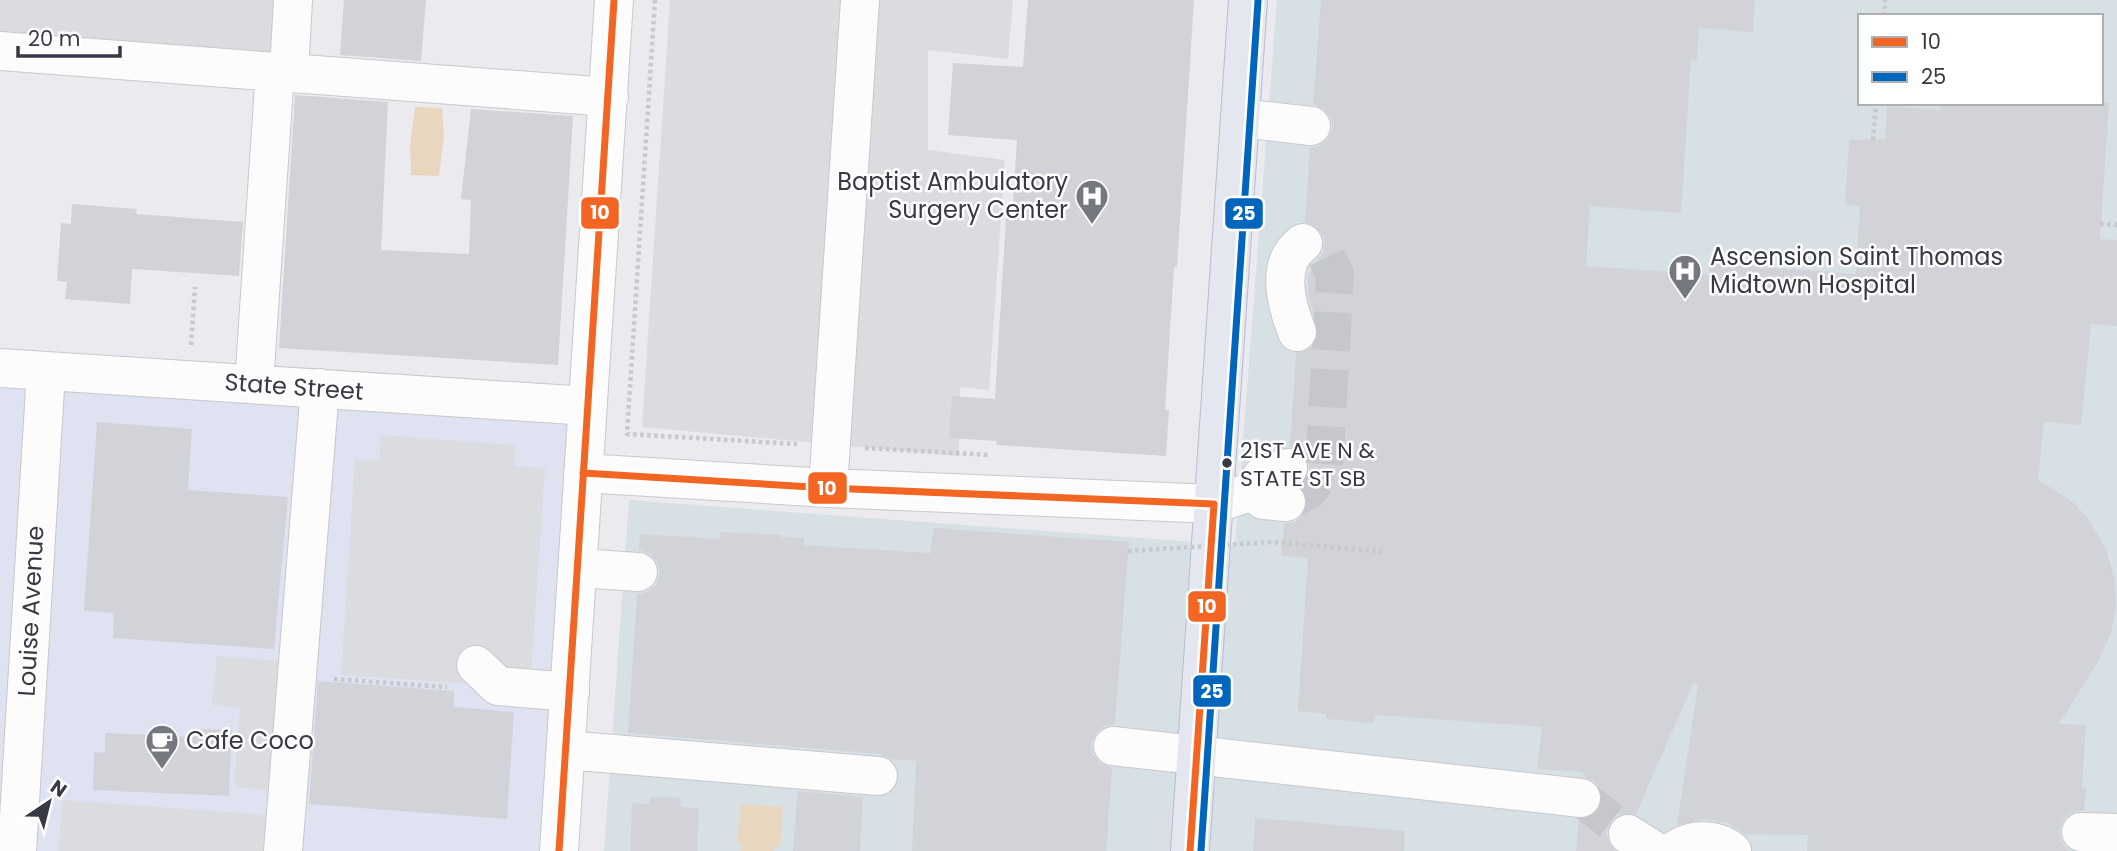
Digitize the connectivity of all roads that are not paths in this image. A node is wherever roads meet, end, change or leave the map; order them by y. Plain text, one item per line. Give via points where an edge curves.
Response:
1 (293, 0) edge
2 (614, 0) edge
3 (860, 0) edge
4 (1248, 0) edge
5 (0, 51) edge
6 (282, 72) junction
7 (609, 97) junction
8 (1240, 118) junction
9 (1311, 126) dead end
10 (1303, 243) dead end
11 (1297, 332) dead end
12 (0, 368) edge
13 (46, 372) junction
14 (254, 384) junction
15 (320, 388) junction
16 (587, 406) junction
17 (583, 473) junction
18 (1276, 487) tunnel mouth
19 (828, 488) junction
20 (1214, 504) junction
21 (578, 568) junction
22 (638, 572) dead end
23 (468, 677) road end
24 (570, 692) junction
25 (1113, 746) dead end
26 (566, 750) junction
27 (1196, 754) junction
28 (878, 776) dead end
29 (1581, 798) tunnel mouth
30 (17, 851) edge
31 (283, 851) edge
32 (559, 851) edge
33 (1191, 851) edge
34 (1674, 851) edge
35 (1732, 851) edge

1 - 6 street
2 - 7 street
3 - 19 street
4 - 8 main road
5 - 6 street
6 - 7 street
6 - 14 street
7 - 16 street
8 - 9 street
8 - 20 main road
10 - 11 street via 1287,262 1286,304
12 - 13 street, State Street
13 - 14 street, State Street
13 - 30 street, Louise Avenue
14 - 15 street, State Street
15 - 16 street, State Street
15 - 31 street
16 - 17 street
17 - 19 street
17 - 21 street
18 - 20 street
19 - 20 street
20 - 27 main road
21 - 22 street
21 - 24 street
23 - 24 street via 498,686
24 - 26 street
25 - 27 street
26 - 28 street
26 - 32 street
27 - 29 street
27 - 33 main road
34 - 35 street via 1709,841

